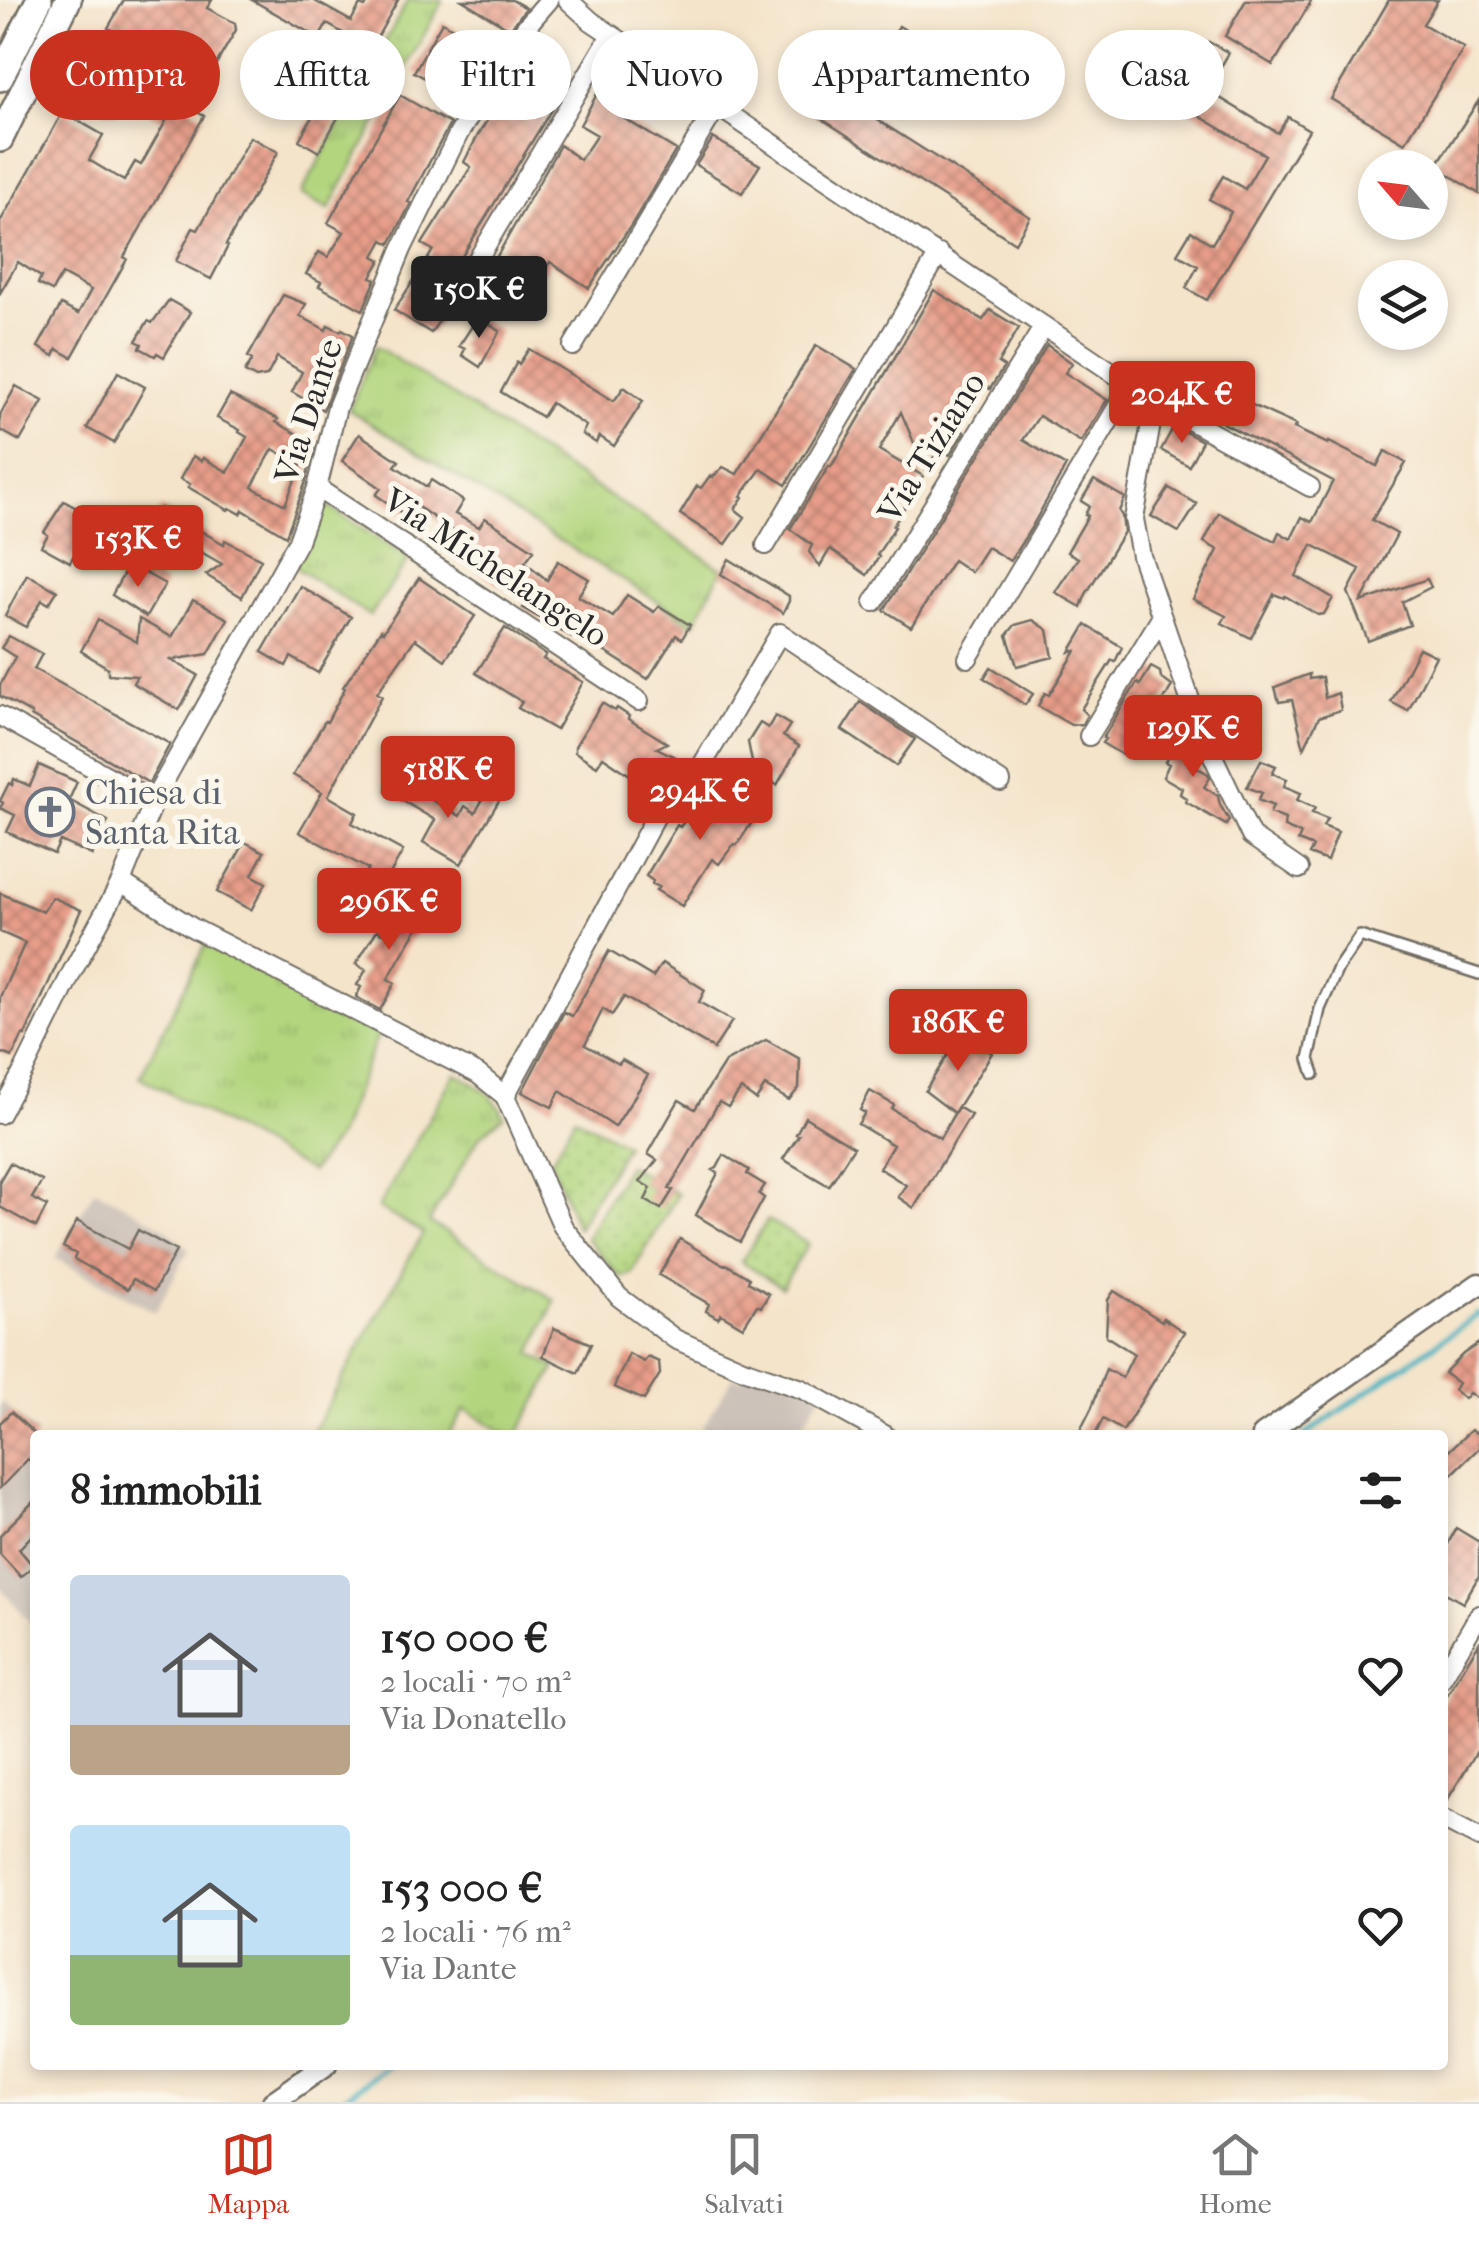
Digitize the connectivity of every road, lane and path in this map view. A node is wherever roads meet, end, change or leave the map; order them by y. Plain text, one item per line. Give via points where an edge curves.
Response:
1 (39, 0) edge
2 (68, 0) edge
3 (549, 0) edge
4 (568, 0) edge
5 (604, 30) edge
6 (591, 69) edge
7 (0, 78) edge
8 (710, 120) edge
9 (739, 120) edge
10 (0, 139) edge
11 (939, 254) junction
12 (466, 280) dead end
13 (1044, 326) junction
14 (573, 346) dead end
15 (1131, 384) junction
16 (1155, 401) junction
17 (1310, 487) dead end
18 (317, 488) junction
19 (766, 545) dead end
20 (874, 602) dead end
21 (1162, 618) junction
22 (968, 658) dead end
23 (640, 701) dead end
24 (0, 716) edge
25 (1089, 736) dead end
26 (1002, 782) dead end
27 (154, 802) junction
28 (1299, 869) dead end
29 (120, 882) junction
30 (1479, 974) edge
31 (1314, 1074) dead end
32 (505, 1096) junction
33 (0, 1114) edge
34 (1479, 1284) edge
35 (876, 1430) edge
36 (1270, 1430) edge
37 (1479, 1615) edge
38 (1448, 1668) edge
39 (1448, 1822) edge
40 (1479, 1838) edge
41 (319, 2070) edge
42 (274, 2102) edge

1 - 7 main road
2 - 10 main road
3 - 18 street, Via Dante via 460,133 402,249 337,407
4 - 5 street
6 - 12 street
8 - 14 street
9 - 11 street
11 - 13 street
11 - 19 street
13 - 15 street
13 - 20 street, Via Tiziano
15 - 16 street
15 - 22 street
16 - 17 street
16 - 21 street via 1134,519
18 - 23 street, Via Michelangelo
18 - 27 street, Via Dante via 298,541
21 - 25 street
21 - 28 street via 1200,729 1251,836
24 - 27 street
26 - 32 street via 780,633 698,772 658,812
27 - 29 street, Via Dante
29 - 32 street via 193,928 478,1074
29 - 33 street, Via Dante
30 - 31 lane via 1360,936 1320,1009 1309,1059
32 - 35 street via 563,1226 619,1297 676,1339 802,1389
34 - 36 street
37 - 38 street
39 - 40 street
41 - 42 street

